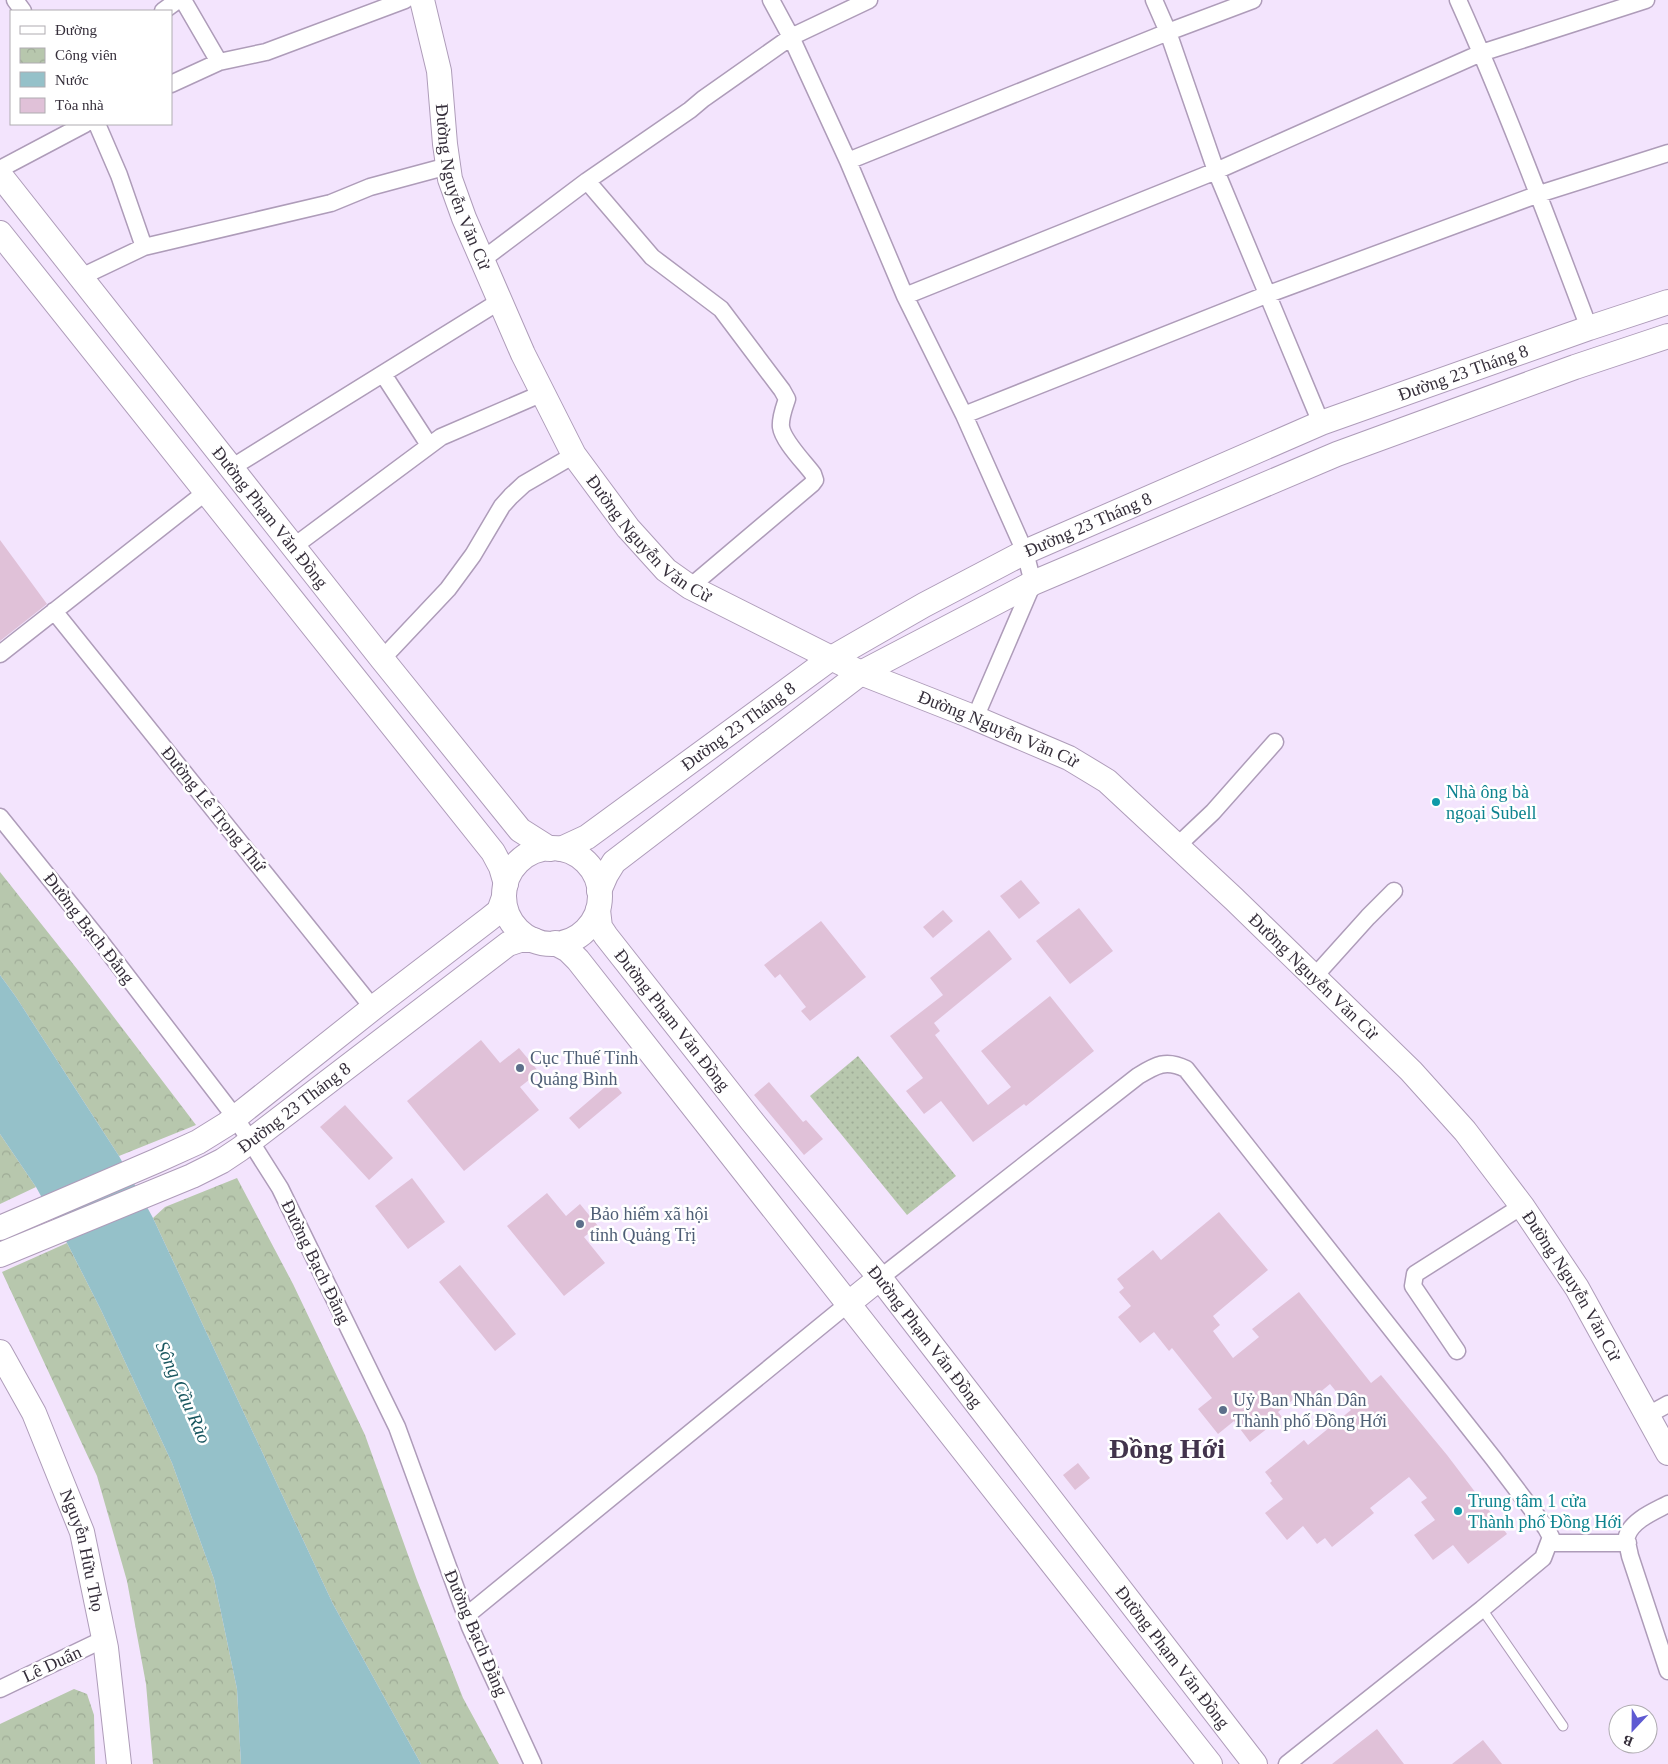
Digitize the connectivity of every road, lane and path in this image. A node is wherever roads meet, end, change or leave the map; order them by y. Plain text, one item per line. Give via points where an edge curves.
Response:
1 (178, 0) edge
2 (183, 0) edge
3 (405, 0) edge
4 (422, 0) edge
5 (771, 0) edge
6 (869, 0) edge
7 (1154, 0) edge
8 (1253, 0) edge
9 (1458, 0) edge
10 (1646, 0) edge
11 (164, 10) edge
12 (1168, 32) junction
13 (791, 36) junction
14 (1481, 53) junction
15 (219, 62) junction
16 (172, 84) edge
17 (83, 125) edge
18 (97, 125) edge
19 (1668, 153) edge
20 (848, 161) junction
21 (448, 166) junction
22 (0, 170) edge
23 (1216, 171) junction
24 (0, 176) edge
25 (587, 181) junction
26 (1539, 194) junction
27 (0, 233) edge
28 (144, 247) junction
29 (482, 260) junction
30 (80, 277) junction
31 (1266, 295) junction
32 (905, 296) junction
33 (500, 301) junction
34 (1668, 302) edge
35 (1588, 328) junction
36 (1668, 336) edge
37 (383, 374) junction
38 (542, 393) junction
39 (964, 415) junction
40 (1321, 423) junction
41 (429, 445) junction
42 (574, 456) junction
43 (231, 468) junction
44 (206, 492) junction
45 (293, 547) junction
46 (1025, 552) junction
47 (1033, 583) junction
48 (690, 587) junction
49 (54, 610) junction
50 (0, 654) edge
51 (382, 659) junction
52 (830, 659) junction
53 (860, 674) junction
54 (975, 718) junction
55 (1276, 742) dead end
56 (0, 817) edge
57 (1177, 846) junction
58 (555, 849) junction
59 (505, 891) junction
60 (1394, 892) dead end
61 (599, 900) junction
62 (545, 942) junction
63 (1314, 977) junction
64 (373, 1008) junction
65 (236, 1117) junction
66 (251, 1141) junction
67 (1522, 1206) junction
68 (0, 1228) edge
69 (0, 1255) edge
70 (880, 1278) junction
71 (849, 1304) junction
72 (1457, 1351) dead end
73 (0, 1352) edge
74 (1658, 1410) edge
75 (1668, 1453) edge
76 (1668, 1504) edge
77 (1549, 1543) junction
78 (1628, 1543) junction
79 (1482, 1609) junction
80 (466, 1616) junction
81 (104, 1639) junction
82 (1668, 1672) edge
83 (0, 1689) edge
84 (1563, 1726) dead end
85 (119, 1764) edge
86 (533, 1764) edge
87 (1210, 1764) edge
88 (1255, 1764) edge
89 (1287, 1764) edge

1 - 11 street
2 - 15 street
3 - 15 street via 266,52
4 - 21 street, Đường Nguyễn Văn Cừ via 439,71
5 - 13 street
6 - 13 street
7 - 12 street
8 - 12 street
9 - 14 street
10 - 14 street
12 - 20 street
12 - 23 street
13 - 20 street
13 - 25 street
14 - 23 street
14 - 26 street
15 - 16 street
17 - 22 street
18 - 28 street via 120,175
19 - 26 street
20 - 32 street
21 - 28 street via 370,187 330,203
21 - 29 street, Đường Nguyễn Văn Cừ via 461,210
23 - 31 street
23 - 32 street
24 - 30 street, Đường Phạm Văn Đồng
25 - 29 street
25 - 48 street via 652,257 721,309 787,399 781,428 815,480
26 - 31 street
26 - 35 street
27 - 44 street, Đường Phạm Văn Đồng
28 - 30 street
29 - 33 street, Đường Nguyễn Văn Cừ
30 - 43 street, Đường Phạm Văn Đồng
31 - 39 street
31 - 40 street
32 - 39 street
33 - 37 street
33 - 38 street, Đường Nguyễn Văn Cừ
34 - 35 street, Đường 23 Tháng 8
35 - 40 street, Đường 23 Tháng 8
36 - 47 street, Đường 23 Tháng 8 via 1337,454
37 - 41 street
37 - 43 street
38 - 41 street
38 - 42 street, Đường Nguyễn Văn Cừ
39 - 46 street
40 - 46 street, Đường 23 Tháng 8
41 - 45 street
42 - 48 street, Đường Nguyễn Văn Cừ via 628,528 666,570
42 - 51 street via 524,484 511,496 448,589
43 - 45 street, Đường Phạm Văn Đồng
44 - 49 street
44 - 59 street, Đường Phạm Văn Đồng via 493,852
45 - 51 street, Đường Phạm Văn Đồng
46 - 47 street
46 - 52 street, Đường 23 Tháng 8
47 - 53 street, Đường 23 Tháng 8
47 - 54 street
48 - 52 street, Đường Nguyễn Văn Cừ
49 - 50 street
49 - 64 street, Đường Lê Trọng Thứ
51 - 58 street, Đường Phạm Văn Đồng via 520,830
52 - 53 street, Đường Nguyễn Văn Cừ
52 - 58 street, Đường 23 Tháng 8 via 587,837
53 - 54 street, Đường Nguyễn Văn Cừ
53 - 61 street, Đường 23 Tháng 8 via 614,862 606,875
54 - 57 street, Đường Nguyễn Văn Cừ via 1069,758 1107,781
55 - 57 street via 1213,812
56 - 65 street, Đường Bạch Đằng
57 - 63 street, Đường Nguyễn Văn Cừ
58 - 59 street via 542,849 515,865 507,878
58 - 61 street via 572,852 584,860 598,884
59 - 62 street via 506,910 513,924 525,935
59 - 64 street, Đường 23 Tháng 8 via 498,911 489,919
60 - 63 street
61 - 62 street via 591,924 581,934 569,941
61 - 70 street, Đường Phạm Văn Đồng via 600,927 606,936
62 - 66 street, Đường 23 Tháng 8 via 520,940 508,944
62 - 71 street, Đường Phạm Văn Đồng via 568,950 578,960
63 - 67 street, Đường Nguyễn Văn Cừ via 1411,1071 1465,1130
64 - 65 street, Đường 23 Tháng 8
65 - 66 street, Đường Bạch Đằng
65 - 68 street, Đường 23 Tháng 8 via 198,1142 156,1162
66 - 69 street, Đường 23 Tháng 8 via 222,1162
66 - 80 street, Đường Bạch Đằng via 280,1188 397,1427
67 - 72 street via 1415,1274 1413,1286
67 - 74 street, Đường Nguyễn Văn Cừ
70 - 71 street
70 - 77 street via 1138,1076 1165,1063 1175,1064 1186,1069 1487,1450 1546,1528 1551,1537
70 - 88 street, Đường Phạm Văn Đồng
71 - 80 street
71 - 87 street, Đường Phạm Văn Đồng
73 - 81 street, Nguyễn Hữu Thọ via 34,1414 82,1532
74 - 75 street, Đường Nguyễn Văn Cừ
76 - 78 street via 1640,1520 1627,1537
77 - 78 street
77 - 79 street via 1543,1558
78 - 82 street
79 - 84 lane
79 - 89 street
80 - 86 street, Đường Bạch Đằng
81 - 83 street, Lê Duẩn
81 - 85 street, Nguyễn Hữu Thọ

